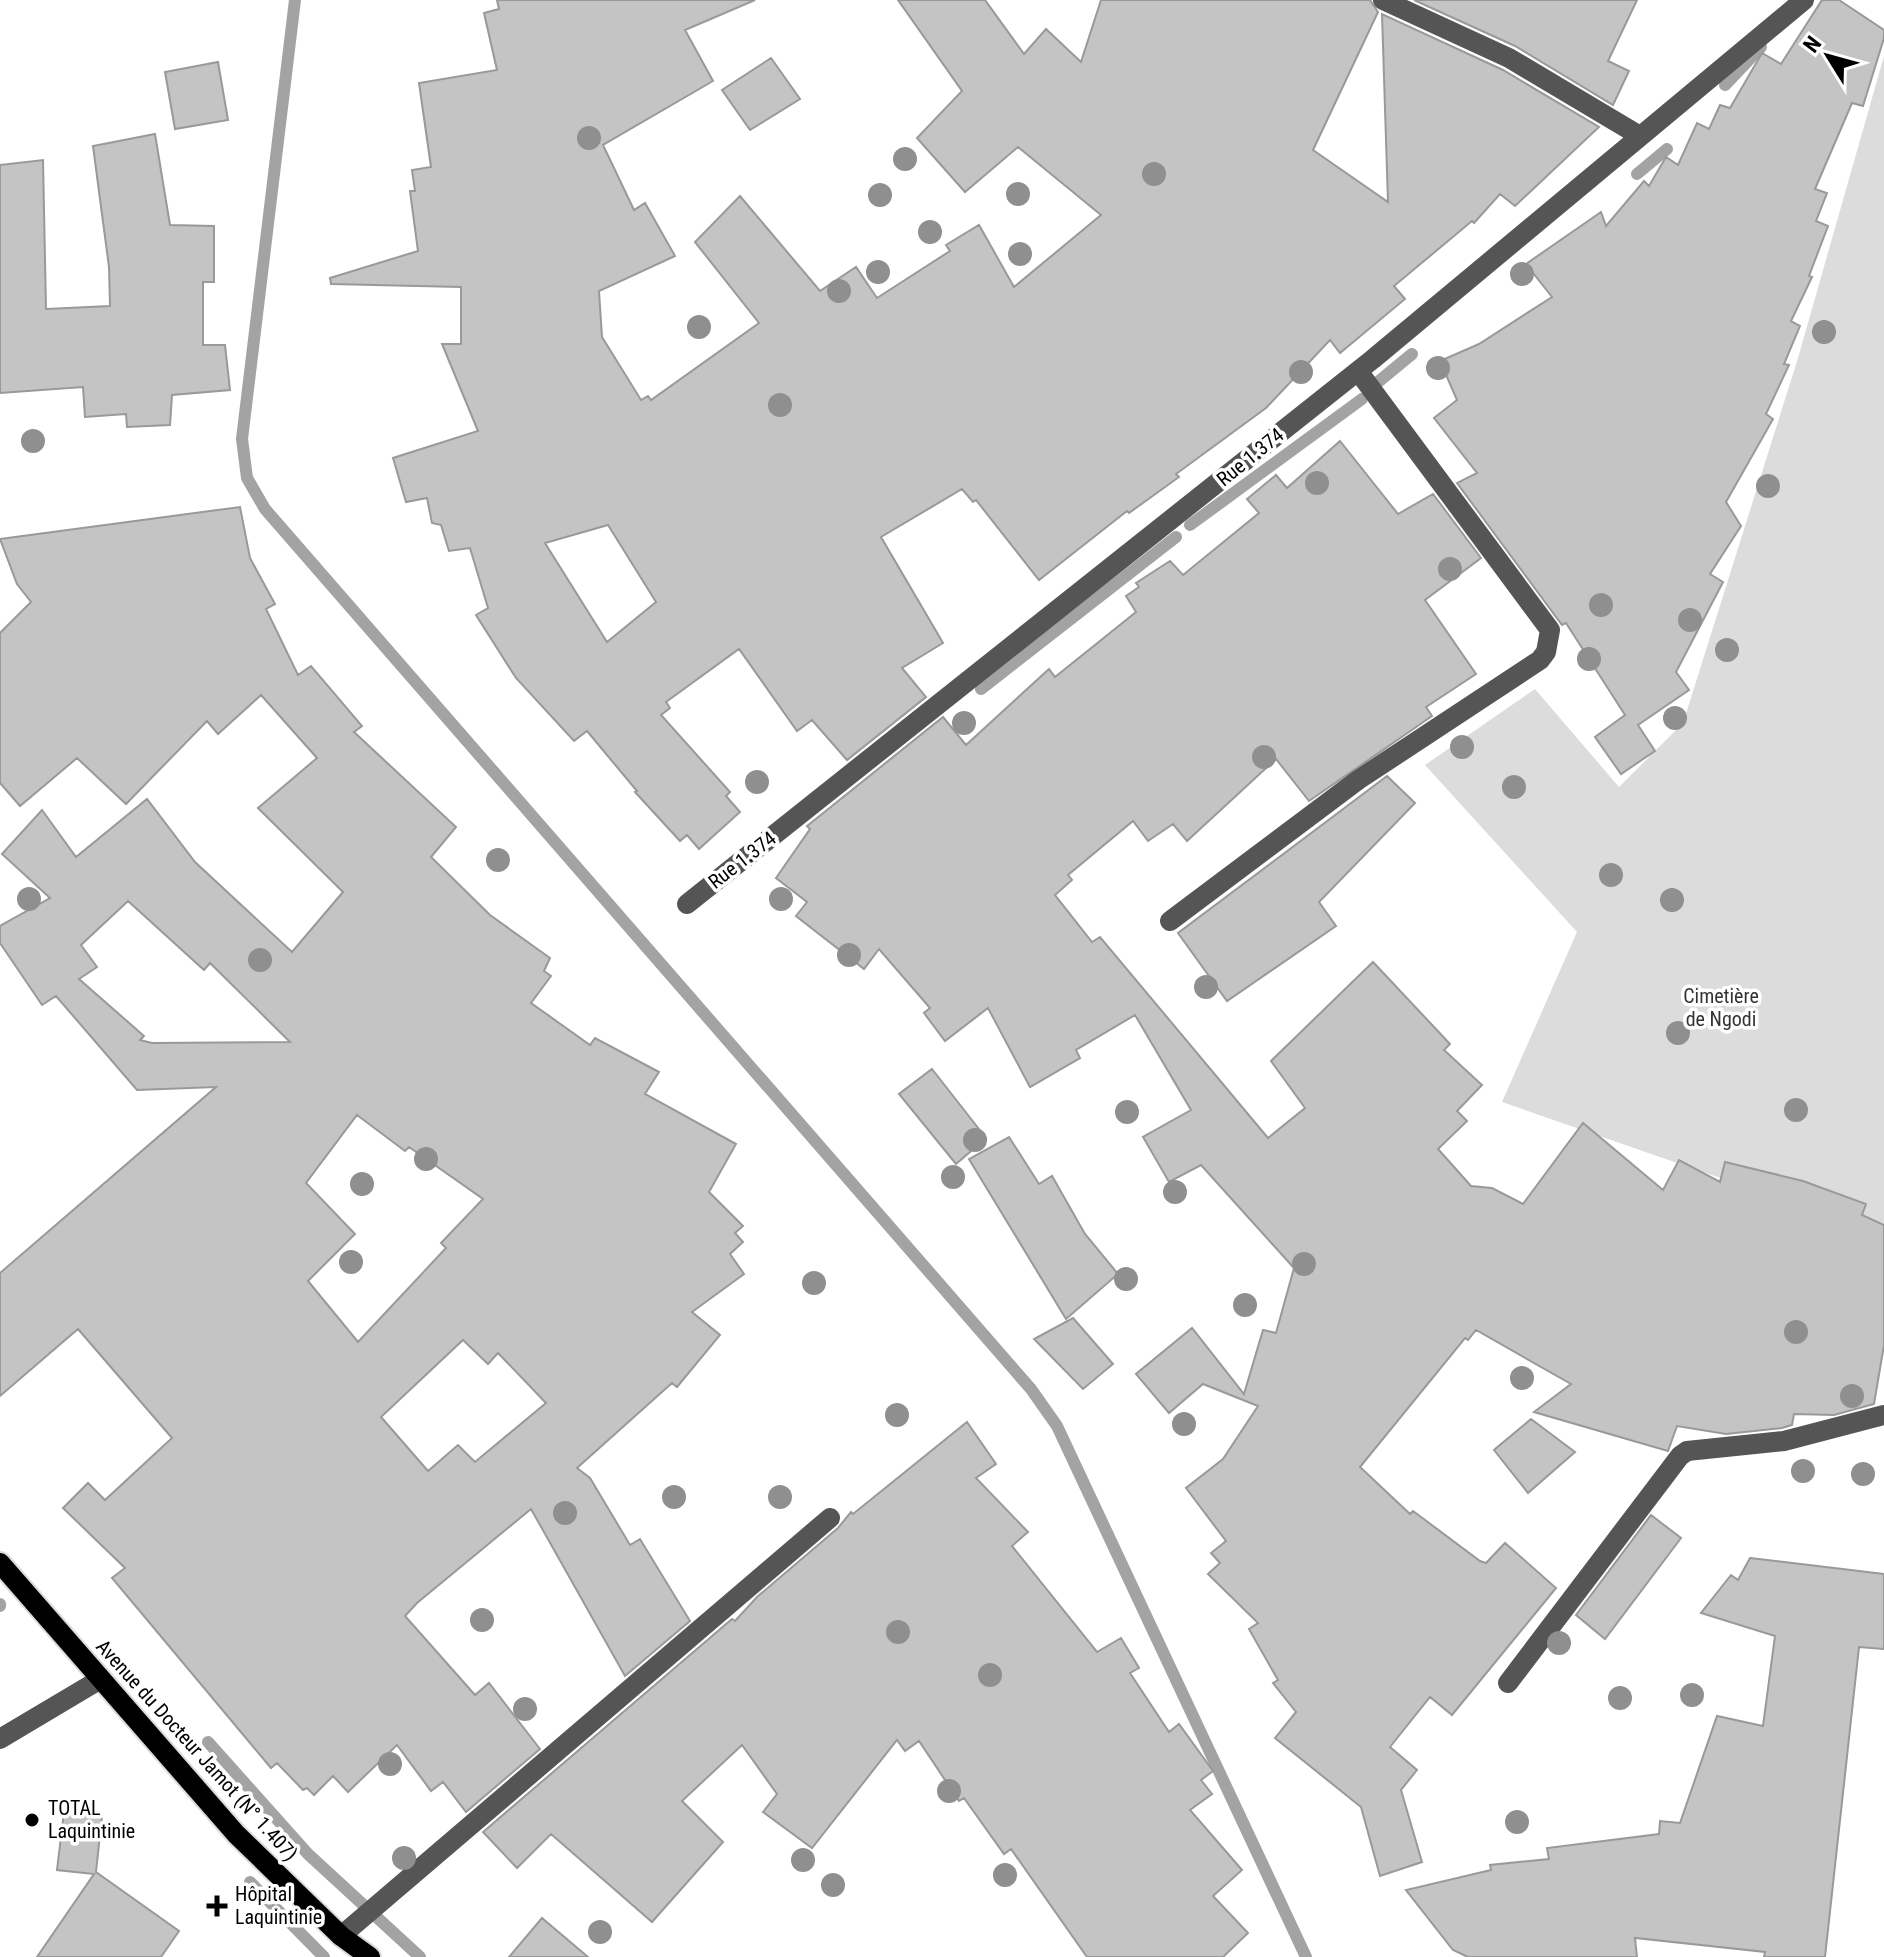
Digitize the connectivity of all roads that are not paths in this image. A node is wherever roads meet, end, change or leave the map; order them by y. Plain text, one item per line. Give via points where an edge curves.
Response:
1 (1383, 0) edge
2 (1804, 0) edge
3 (1640, 136) junction
4 (1358, 371) junction
5 (687, 904) dead end
6 (1170, 921) dead end
7 (1884, 1415) edge
8 (830, 1518) dead end
9 (0, 1563) edge
10 (99, 1680) junction
11 (1508, 1683) dead end
12 (0, 1739) edge
13 (341, 1936) junction
14 (370, 1957) edge

1 - 3 street via 1509,58
2 - 3 street, Rue 1.374
3 - 4 street, Rue 1.374
4 - 5 street, Rue 1.374
4 - 6 street via 1550,630 1546,652 1358,780
7 - 11 street via 1784,1441 1687,1451
8 - 13 street
9 - 10 main road, Avenue du Docteur Jamot (N° 1.407)
10 - 12 street
10 - 13 main road, Avenue du Docteur Jamot (N° 1.407) via 236,1834
13 - 14 main road, Avenue du Docteur Jamot (N° 1.407)

